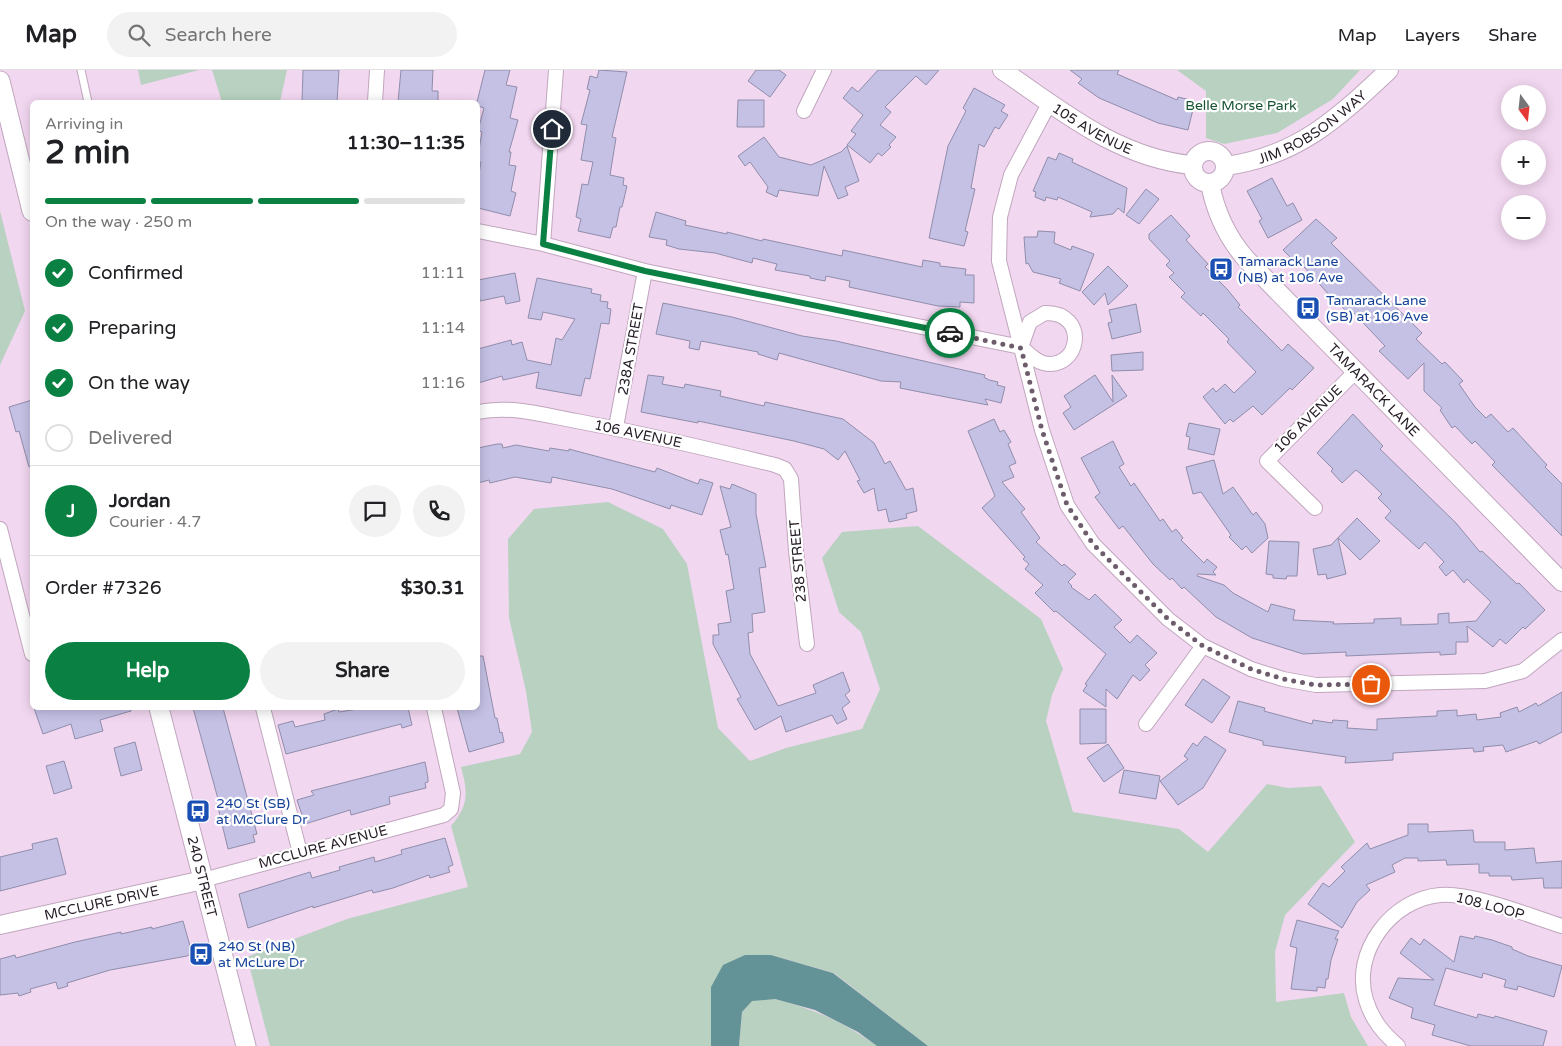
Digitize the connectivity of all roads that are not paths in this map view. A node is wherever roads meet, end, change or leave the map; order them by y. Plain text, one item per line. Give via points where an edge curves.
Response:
1 (80, 70) edge
2 (377, 70) edge
3 (556, 70) edge
4 (824, 70) edge
5 (1002, 70) edge
6 (1389, 70) edge
7 (0, 81) edge
8 (88, 100) edge
9 (375, 100) edge
10 (1050, 102) junction
11 (804, 111) dead end
12 (1192, 165) junction
13 (1226, 166) junction
14 (1210, 183) junction
15 (30, 204) edge
16 (480, 231) edge
17 (543, 244) junction
18 (645, 271) junction
19 (1021, 348) junction
20 (1355, 372) junction
21 (480, 412) edge
22 (616, 428) junction
23 (791, 479) joint
24 (1315, 508) dead end
25 (0, 529) edge
26 (6, 578) edge
27 (1562, 582) edge
28 (1562, 640) edge
29 (806, 644) dead end
30 (1203, 646) junction
31 (30, 648) edge
32 (160, 710) edge
33 (266, 710) edge
34 (434, 710) edge
35 (1146, 724) dead end
36 (300, 853) junction
37 (203, 880) junction
38 (0, 925) edge
39 (1562, 926) edge
40 (246, 1046) edge
41 (1398, 1046) edge

1 - 8 lane
2 - 9 street
3 - 17 street
4 - 11 street
5 - 10 street, 105 AVENUE
6 - 13 street, JIM ROBSON WAY via 1336,119 1310,137 1269,157
7 - 15 main road
10 - 12 street, 105 AVENUE via 1096,134 1125,148 1158,159
10 - 19 street via 1011,175 1000,217 1000,261
12 - 13 street via 1206,152 1219,154
12 - 14 street via 1197,177
13 - 14 street via 1224,174
14 - 20 street, TAMARACK LANE via 1216,210 1241,254
16 - 17 street
17 - 18 street
18 - 19 street
18 - 22 street, 238A STREET
19 - 30 street via 1042,430 1067,505 1093,544 1168,619
20 - 24 street, 106 AVENUE via 1267,461
20 - 27 street, TAMARACK LANE
21 - 22 street, 106 AVENUE via 525,411
22 - 23 street, 106 AVENUE via 775,465 785,470
23 - 29 street, 238 STREET
25 - 26 street
26 - 31 street
28 - 30 street via 1523,671 1462,683 1299,683 1251,669
30 - 35 street
32 - 37 main road, 240 STREET
33 - 36 street
34 - 36 street, MCCLURE AVENUE via 453,793 451,809 444,815
36 - 37 street, MCCLURE AVENUE
37 - 38 street, MCCLURE DRIVE
37 - 40 main road, 240 STREET
39 - 41 street, 108 LOOP via 1461,895 1429,896 1392,916 1371,945 1364,988 1379,1028

